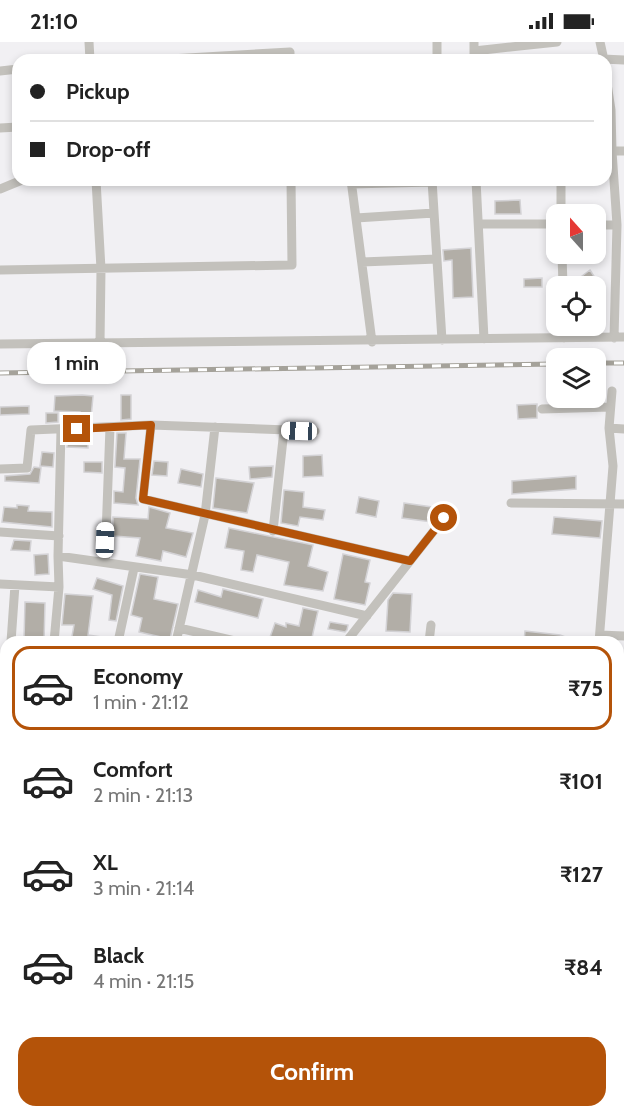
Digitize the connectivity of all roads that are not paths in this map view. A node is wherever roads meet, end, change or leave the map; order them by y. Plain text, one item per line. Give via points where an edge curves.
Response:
1 (557, 42) edge
2 (290, 51) edge
3 (474, 51) edge
4 (244, 54) edge
5 (612, 179) edge
6 (96, 186) edge
7 (291, 186) edge
8 (352, 186) edge
9 (432, 186) edge
10 (476, 186) edge
11 (561, 186) edge
12 (561, 204) edge
13 (434, 213) junction
14 (356, 218) junction
15 (478, 224) junction
16 (546, 224) edge
17 (606, 225) edge
18 (617, 225) junction
19 (437, 259) junction
20 (362, 262) junction
21 (100, 269) junction
22 (0, 270) edge
23 (564, 338) joint
24 (619, 338) edge
25 (484, 339) junction
26 (441, 340) junction
27 (100, 342) junction
28 (372, 342) junction
29 (0, 344) edge
30 (612, 391) dead end
31 (610, 407) junction
32 (542, 409) dead end
33 (151, 425) junction
34 (110, 427) junction
35 (215, 427) junction
36 (609, 428) junction
37 (624, 429) edge
38 (61, 430) junction
39 (284, 430) junction
40 (315, 431) dead end
41 (613, 466) junction
42 (624, 467) edge
43 (0, 469) edge
44 (610, 502) junction
45 (511, 503) dead end
46 (624, 504) edge
47 (205, 515) junction
48 (444, 518) dead end
49 (273, 531) junction
50 (0, 532) edge
51 (59, 536) junction
52 (58, 556) junction
53 (410, 561) junction
54 (105, 562) junction
55 (134, 568) junction
56 (193, 575) junction
57 (0, 584) edge
58 (15, 585) junction
59 (59, 587) junction
60 (368, 616) junction
61 (431, 625) dead end
62 (179, 628) junction
63 (11, 636) edge
64 (55, 636) edge
65 (119, 636) edge
66 (177, 636) edge
67 (213, 636) edge
68 (351, 636) edge
69 (430, 636) edge
70 (600, 636) edge

1 - 3 street
2 - 4 street
5 - 18 street
6 - 21 street
7 - 21 street via 292,265
8 - 14 street
9 - 13 street
10 - 15 street
11 - 12 street
13 - 14 street
13 - 19 street
14 - 20 street
15 - 16 street
15 - 25 street
17 - 18 street
18 - 24 street
19 - 20 street
19 - 26 street
20 - 28 street
21 - 22 street
21 - 27 street
23 - 24 street
23 - 25 street
25 - 26 street
26 - 28 street
27 - 28 street
27 - 29 street
30 - 31 street
31 - 32 street
31 - 36 street
33 - 34 street
33 - 35 street
33 - 47 street via 143,499
34 - 38 street
34 - 54 street
35 - 39 street
35 - 47 street
36 - 37 street
36 - 41 street
38 - 43 street via 31,430 27,468
38 - 51 street
39 - 40 street
39 - 49 street
41 - 42 street
41 - 44 street
44 - 45 street
44 - 46 street
44 - 70 street
47 - 49 street
47 - 56 street
48 - 53 street
49 - 53 street
50 - 51 street
51 - 52 street
52 - 54 street
52 - 59 street
53 - 60 street
54 - 55 street
55 - 56 street
55 - 65 street
56 - 60 street
56 - 62 street
57 - 58 street
58 - 59 street
58 - 63 street
59 - 64 street
60 - 68 street
61 - 69 street
62 - 66 street
62 - 67 street

